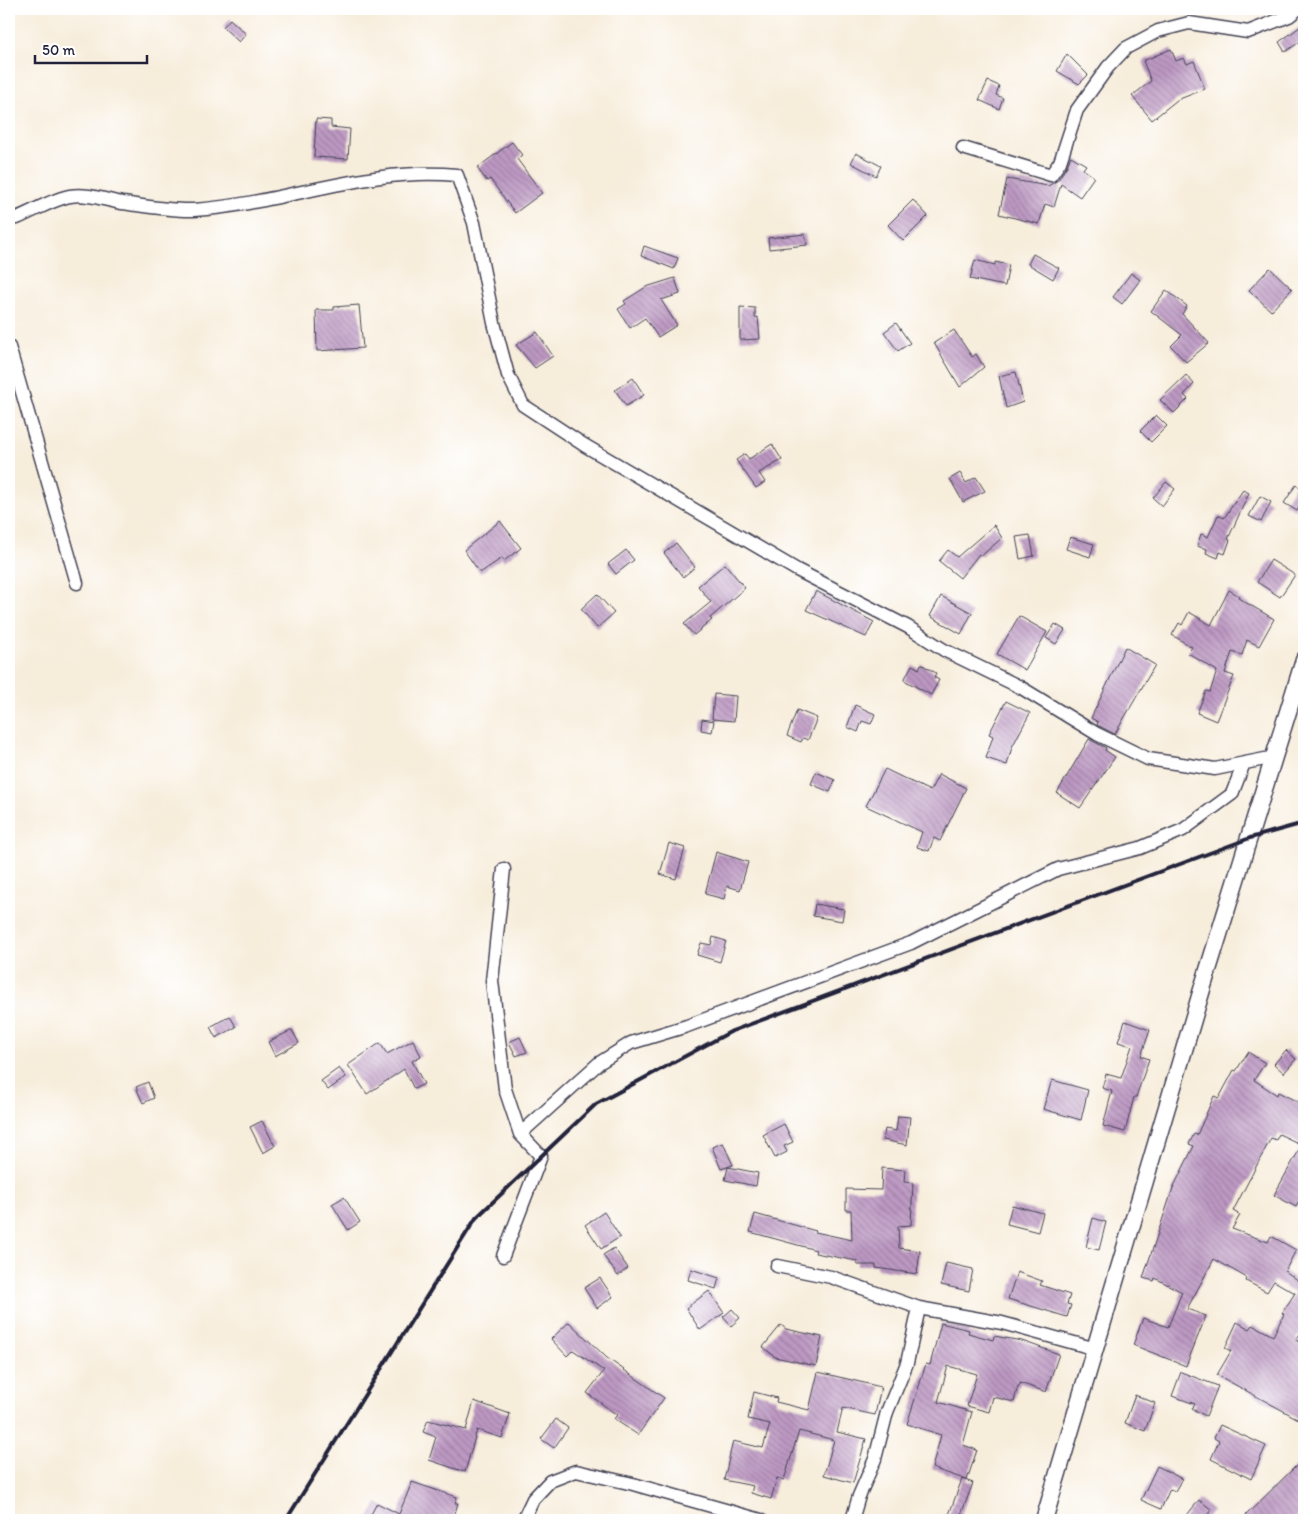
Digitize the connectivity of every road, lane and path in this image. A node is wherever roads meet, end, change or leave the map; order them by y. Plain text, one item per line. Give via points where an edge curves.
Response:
1 (1298, 9) edge
2 (963, 148) dead end
3 (9, 218) edge
4 (9, 347) edge
5 (77, 583) dead end
6 (1304, 660) edge
7 (1275, 757) junction
8 (1244, 763) junction
9 (504, 869) dead end
10 (520, 1134) junction
11 (503, 1256) dead end
12 (777, 1266) dead end
13 (919, 1308) junction
14 (1096, 1349) junction
15 (523, 1520) edge
16 (761, 1520) edge
17 (852, 1520) edge
18 (1044, 1520) edge

1 - 2 street via 1289,16 1248,32 1189,23 1158,31 1126,48 1108,67 1078,110 1060,162 1051,175
3 - 8 street via 17,218 70,196 192,210 232,206 383,176 430,172 457,174 474,223 508,375 522,404 584,445 797,570 908,626 944,650 1148,759 1215,769
4 - 5 street
6 - 7 street
7 - 8 street
7 - 14 street via 1200,995
8 - 10 street via 1232,794 1183,830 1140,848 1058,869 911,943 687,1026 631,1043 599,1063
9 - 10 street via 492,981 505,1089
10 - 11 street via 541,1156
12 - 13 street via 831,1278
13 - 14 street via 1002,1323
13 - 17 street via 907,1363 887,1412 875,1459
14 - 18 street
15 - 16 street via 533,1499 550,1481 576,1471

